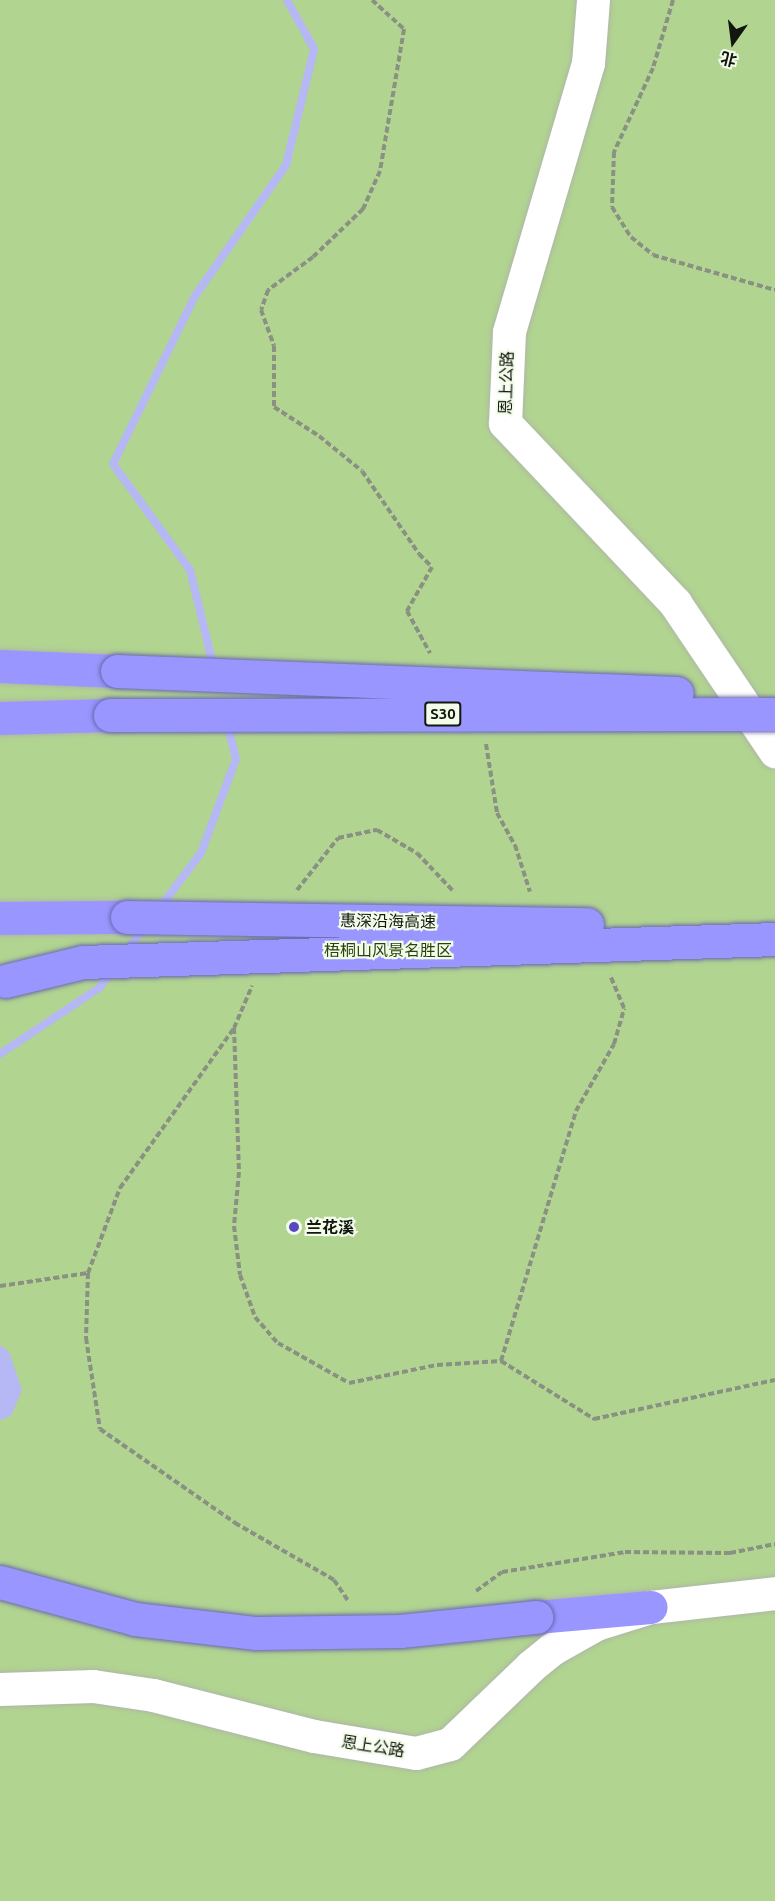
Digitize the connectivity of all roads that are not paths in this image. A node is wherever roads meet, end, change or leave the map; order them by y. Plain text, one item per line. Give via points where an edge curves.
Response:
1 (593, 0) edge
2 (0, 666) edge
3 (775, 697) edge
4 (775, 714) edge
5 (0, 718) edge
6 (775, 751) edge
7 (0, 918) edge
8 (775, 927) edge
9 (775, 939) edge
10 (2, 982) edge
11 (0, 1582) edge
12 (775, 1593) edge
13 (651, 1607) junction
14 (0, 1689) edge

1 - 6 street, 恩上公路 via 588,63 509,332 505,423 675,603
2 - 3 highway, bridge
4 - 5 highway, S30, bridge
7 - 8 highway, 惠深沿海高速, bridge
9 - 10 highway, bridge via 82,962
11 - 13 highway, bridge via 135,1619 256,1633 400,1631
12 - 13 street, 恩上公路
13 - 14 street, 恩上公路 via 596,1624 567,1639 531,1666 450,1744 416,1753 314,1736 153,1695 93,1686

